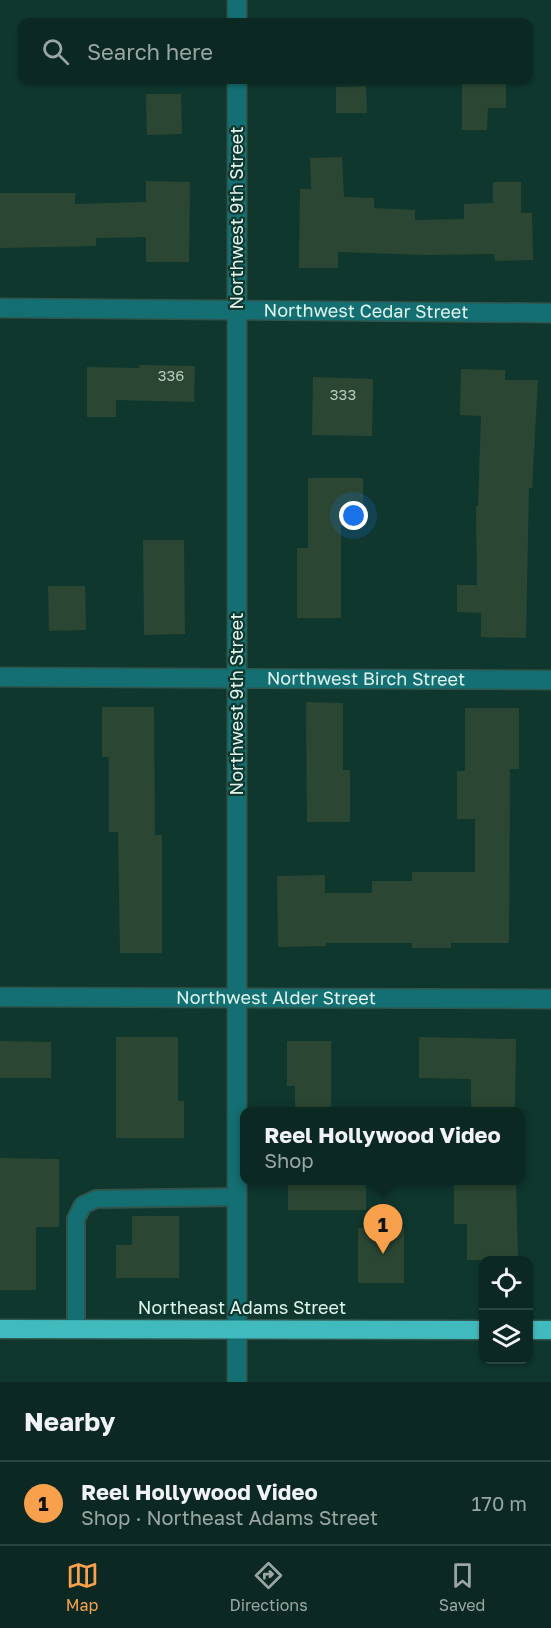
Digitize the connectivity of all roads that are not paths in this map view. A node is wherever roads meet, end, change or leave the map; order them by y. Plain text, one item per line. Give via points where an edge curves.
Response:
1 (237, 0) edge
2 (237, 18) edge
3 (237, 84) edge
4 (0, 308) edge
5 (237, 308) junction
6 (551, 313) edge
7 (0, 677) edge
8 (237, 679) junction
9 (551, 680) edge
10 (0, 997) edge
11 (237, 999) junction
12 (551, 999) edge
13 (237, 1197) junction
14 (0, 1329) edge
15 (76, 1329) junction
16 (237, 1329) junction
17 (479, 1330) edge
18 (533, 1330) edge
19 (551, 1330) edge
20 (237, 1382) edge

1 - 2 street
3 - 5 street, Northwest 9th Street
4 - 5 street, Northwest Cedar Street
5 - 6 street, Northwest Cedar Street
5 - 8 street, Northwest 9th Street
7 - 8 street, Northwest Birch Street
8 - 9 street, Northwest Birch Street
8 - 11 street, Northwest 9th Street
10 - 11 street, Northwest Alder Street
11 - 12 street, Northwest Alder Street
11 - 13 street, Northwest 9th Street
13 - 15 lane via 96,1199 83,1205 76,1219
13 - 16 street, Northwest 9th Street
14 - 15 highway, Northeast Adams Street
15 - 16 highway, Northeast Adams Street
16 - 17 highway, Northeast Adams Street
16 - 20 street, Northwest 9th Street
18 - 19 highway

